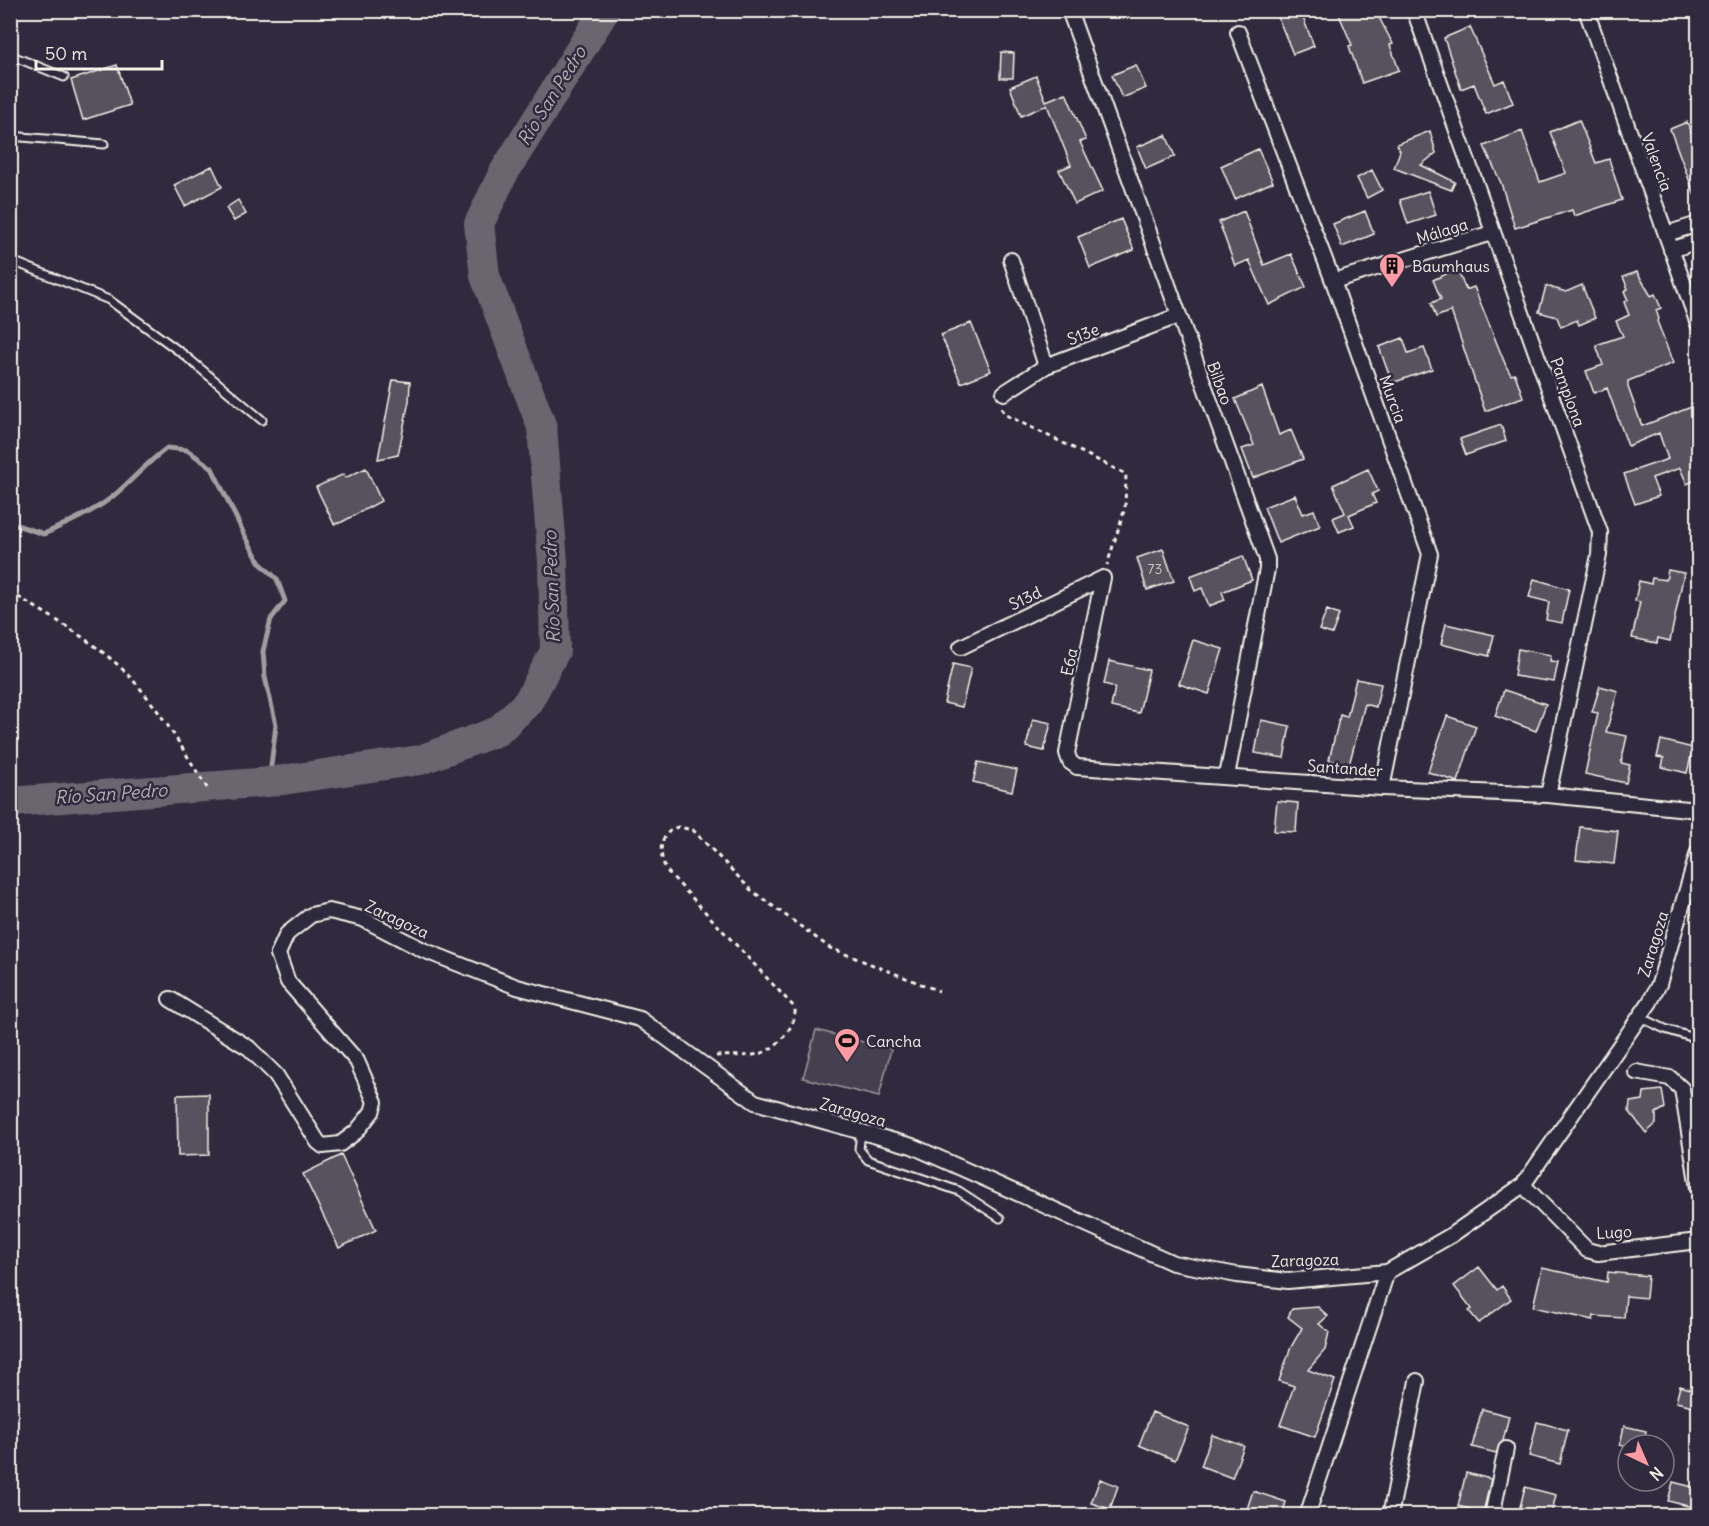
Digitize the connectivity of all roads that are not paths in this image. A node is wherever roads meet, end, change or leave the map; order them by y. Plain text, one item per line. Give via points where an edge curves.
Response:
1 (1069, 10) edge
2 (1414, 10) edge
3 (1586, 10) edge
4 (1238, 32) dead end
5 (10, 55) edge
6 (63, 77) dead end
7 (10, 136) edge
8 (104, 144) dead end
9 (1698, 224) edge
10 (1492, 232) junction
11 (1666, 234) junction
12 (1698, 241) edge
13 (1671, 250) junction
14 (10, 260) edge
15 (1011, 260) dead end
16 (1333, 281) junction
17 (1178, 316) junction
18 (1698, 324) edge
19 (1046, 366) junction
20 (1004, 393) road end
21 (262, 420) dead end
22 (1103, 578) joint
23 (961, 647) dead end
24 (1067, 753) joint
25 (1227, 776) junction
26 (1382, 788) junction
27 (1548, 795) junction
28 (1698, 810) edge
29 (1698, 852) edge
30 (170, 999) dead end
31 (1640, 1017) junction
32 (1698, 1039) edge
33 (1636, 1072) dead end
34 (862, 1131) junction
35 (1523, 1185) junction
36 (1698, 1188) edge
37 (1000, 1218) dead end
38 (1698, 1241) edge
39 (1387, 1272) junction
40 (1417, 1382) dead end
41 (1506, 1449) dead end
42 (1307, 1515) edge
43 (1389, 1515) edge
44 (1492, 1515) edge

1 - 17 street, Bilbao
2 - 10 street, Pamplona
3 - 11 street, Valencia
4 - 16 street, Murcia
5 - 6 lane
7 - 8 lane
9 - 11 street
10 - 16 street, Málaga
10 - 27 street, Pamplona via 1600,532 1599,555
11 - 13 street, Valencia
12 - 13 street
13 - 18 street, Valencia
14 - 21 lane via 109,300 183,354
15 - 19 street
16 - 26 street, Murcia via 1430,554
17 - 19 street, S13e
17 - 25 street, Bilbao via 1267,559
19 - 20 street, S13e
22 - 23 street, S13d
22 - 24 street, E6a
24 - 25 street, Santander via 1077,767
25 - 26 street, Santander
26 - 27 street, Santander
27 - 28 street, Santander
29 - 31 street, Zaragoza via 1659,984
30 - 34 street, Zaragoza via 249,1048 276,1075 323,1146 340,1144 356,1132 375,1102 357,1061 288,982 279,954 287,934 311,915 329,911 363,919 423,950 517,987 640,1019 755,1102
31 - 32 lane
31 - 35 street, Zaragoza
33 - 36 street via 1670,1078 1682,1089
34 - 37 lane via 859,1149 868,1160 959,1191
34 - 39 street, Zaragoza via 912,1146 1173,1263 1288,1281
35 - 38 street, Lugo via 1587,1250
35 - 39 street, Zaragoza via 1450,1236
39 - 42 street
40 - 43 street
41 - 44 street

